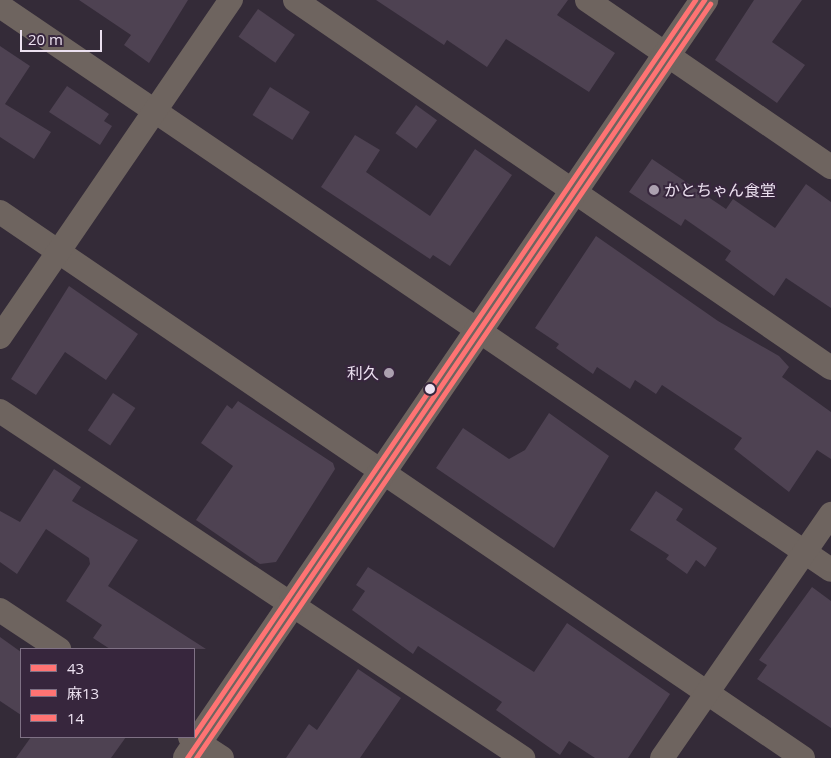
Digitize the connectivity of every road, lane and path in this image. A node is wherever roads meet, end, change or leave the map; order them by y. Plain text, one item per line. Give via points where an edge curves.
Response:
1 (231, 0) edge
2 (295, 0) edge
3 (587, 0) edge
4 (704, 0) edge
5 (0, 6) edge
6 (667, 55) junction
7 (154, 110) junction
8 (831, 167) edge
9 (575, 190) junction
10 (0, 212) edge
11 (58, 253) junction
12 (479, 330) junction
13 (0, 337) edge
14 (831, 368) edge
15 (0, 411) edge
16 (381, 475) junction
17 (831, 514) edge
18 (805, 553) junction
19 (831, 570) edge
20 (292, 605) junction
21 (0, 610) edge
22 (57, 648) edge
23 (707, 693) junction
24 (192, 746) edge
25 (222, 758) edge
26 (522, 758) edge
27 (662, 758) edge
28 (802, 758) edge

1 - 7 street
2 - 9 street
3 - 6 street
4 - 6 street
5 - 7 street
6 - 8 street
6 - 9 street
7 - 11 street
7 - 12 street
9 - 12 street
9 - 14 street
10 - 11 street
11 - 13 street
11 - 16 street
12 - 16 street
12 - 18 street
15 - 20 street
16 - 20 street
16 - 23 street
17 - 18 street
18 - 19 street
18 - 23 street
20 - 24 street
20 - 26 street
21 - 22 street
23 - 27 street
23 - 28 street
24 - 25 street

